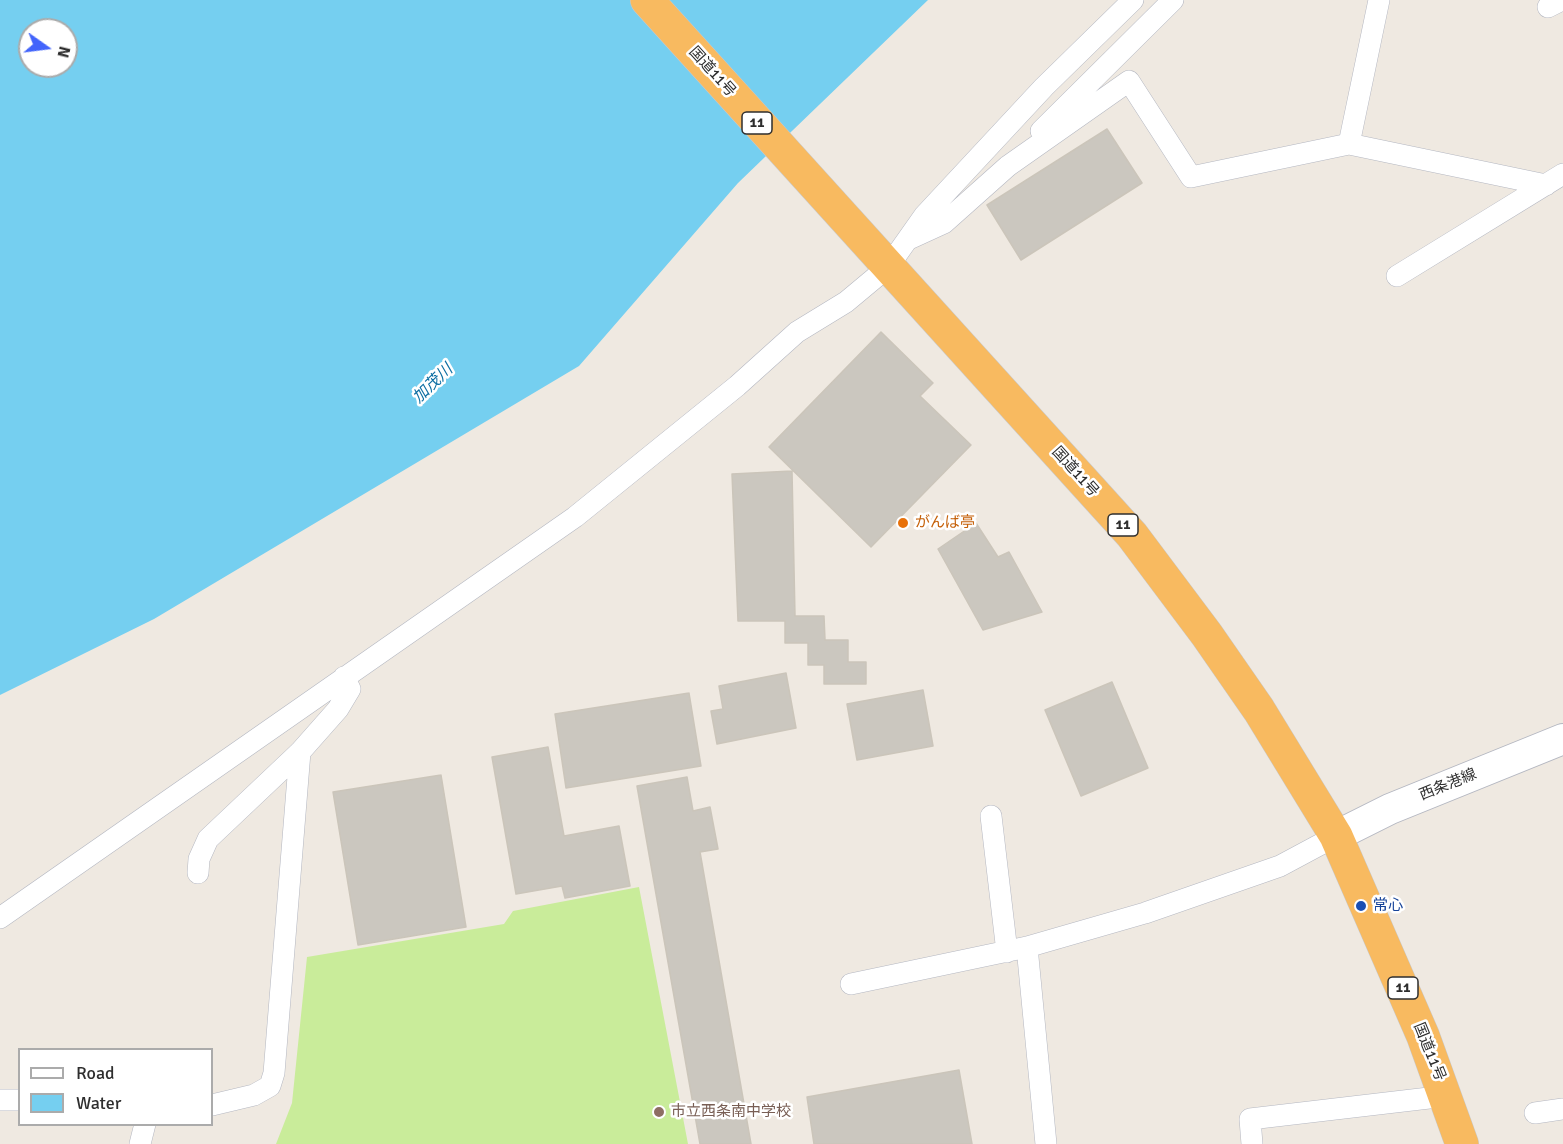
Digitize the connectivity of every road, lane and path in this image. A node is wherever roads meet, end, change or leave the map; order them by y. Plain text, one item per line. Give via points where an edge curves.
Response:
1 (647, 0) edge
2 (1133, 0) edge
3 (1173, 0) edge
4 (1379, 0) edge
5 (1349, 144) junction
6 (1008, 166) junction
7 (1554, 180) edge
8 (908, 239) junction
9 (878, 256) junction
10 (1397, 276) dead end
11 (344, 677) junction
12 (1563, 740) edge
13 (300, 752) junction
14 (991, 816) dead end
15 (1336, 836) junction
16 (198, 873) dead end
17 (21, 902) junction
18 (0, 918) edge
19 (0, 934) edge
20 (1017, 950) junction
21 (851, 984) dead end
22 (1446, 1096) junction
23 (0, 1100) edge
24 (18, 1100) edge
25 (213, 1105) edge
26 (1563, 1109) edge
27 (1535, 1113) dead end
28 (145, 1126) edge
29 (140, 1144) edge
30 (1046, 1144) edge
31 (1252, 1144) edge
32 (1462, 1144) edge

1 - 9 highway, 国道11号 / 11
2 - 8 street via 1044,87 924,216
3 - 6 street
4 - 5 street
5 - 6 street via 1191,177 1129,81
5 - 7 street
6 - 8 street via 944,223
7 - 10 street
8 - 9 street
9 - 11 street via 846,302 797,332 737,386 575,517
9 - 15 highway, 国道11号 / 11 via 1132,535 1259,710
11 - 13 street via 350,689 338,709
11 - 17 street
12 - 15 main road, 西条港線 via 1390,809
13 - 16 street via 208,839
13 - 25 street via 274,1072 270,1086 254,1095
14 - 20 street
15 - 20 street via 1280,866 1145,913
15 - 22 highway, 国道11号 / 11
17 - 18 street
17 - 19 street
20 - 21 street
20 - 30 street
22 - 31 street via 1250,1119
22 - 32 highway, 国道11号 / 11
23 - 24 street
26 - 27 street
28 - 29 street

